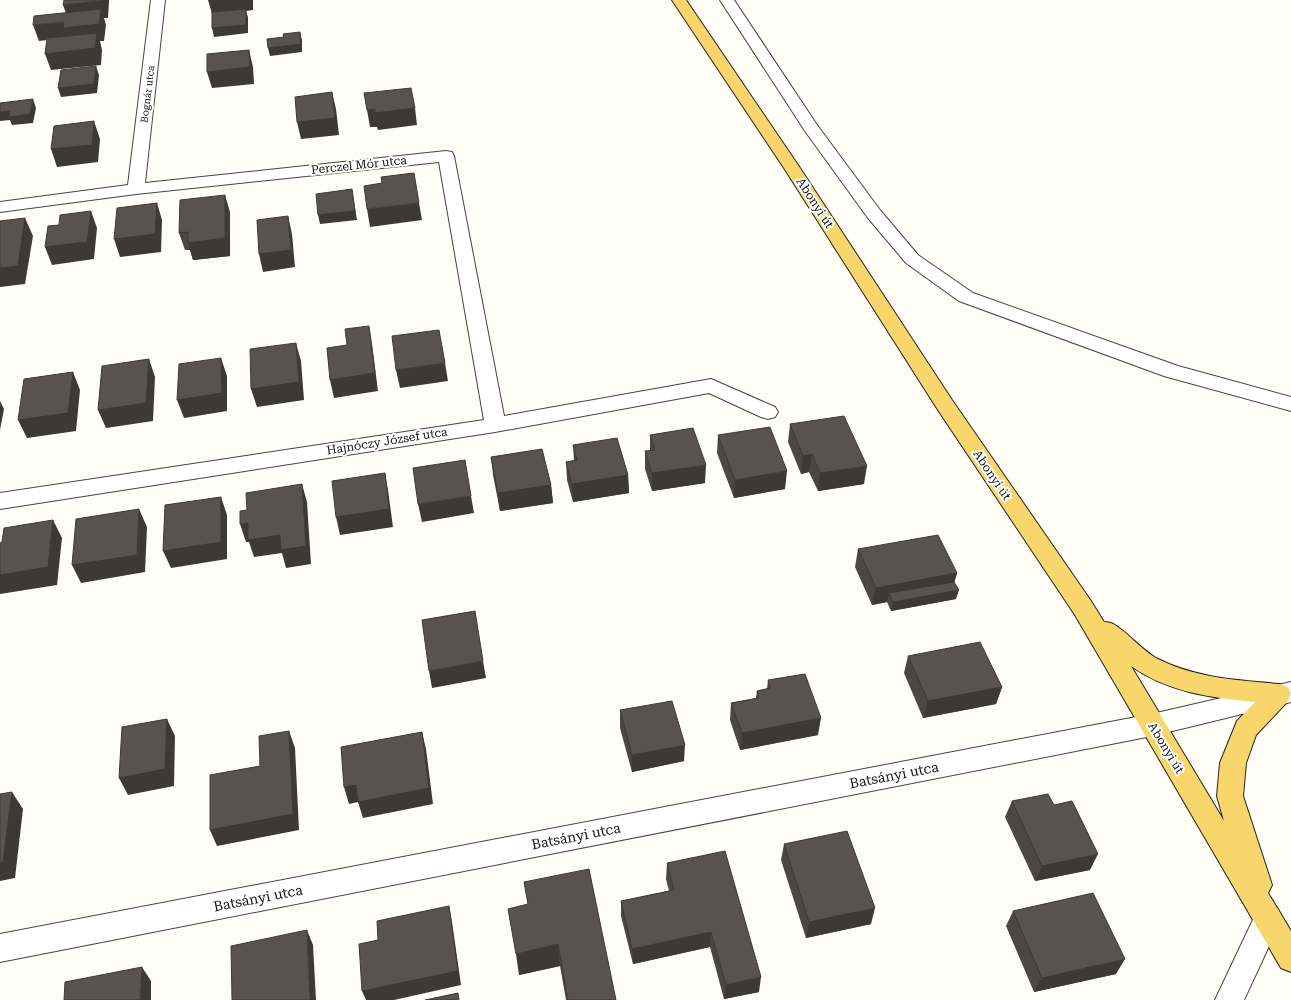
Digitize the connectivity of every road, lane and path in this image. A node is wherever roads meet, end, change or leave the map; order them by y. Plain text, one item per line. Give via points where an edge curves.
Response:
1 (158, 0) edge
2 (679, 0) edge
3 (727, 0) edge
4 (136, 188) junction
5 (0, 207) edge
6 (1291, 404) edge
7 (768, 412) dead end
8 (494, 425) junction
9 (0, 502) edge
10 (1083, 608) junction
11 (1285, 693) edge
12 (1152, 725) junction
13 (1268, 918) junction
14 (0, 948) edge
15 (1291, 958) edge
16 (1229, 1000) edge

1 - 4 street, Bognár utca
2 - 10 main road, Abonyi út via 797,175 945,405
3 - 6 street via 810,128 874,214 912,259 966,297 1171,370
4 - 5 street, Perczel Mór utca
4 - 8 street, Perczel Mór utca via 446,156
7 - 8 street, Hajnóczy József utca via 711,386
8 - 9 street, Hajnóczy József utca
10 - 11 main road via 1122,647 1151,668 1176,679 1204,687
10 - 12 main road, Abonyi út
11 - 12 street, Batsányi utca
11 - 13 main road via 1246,729 1233,763 1230,796
12 - 13 main road, Abonyi út
12 - 14 street, Batsányi utca
13 - 15 main road, Abonyi út
13 - 16 lane

